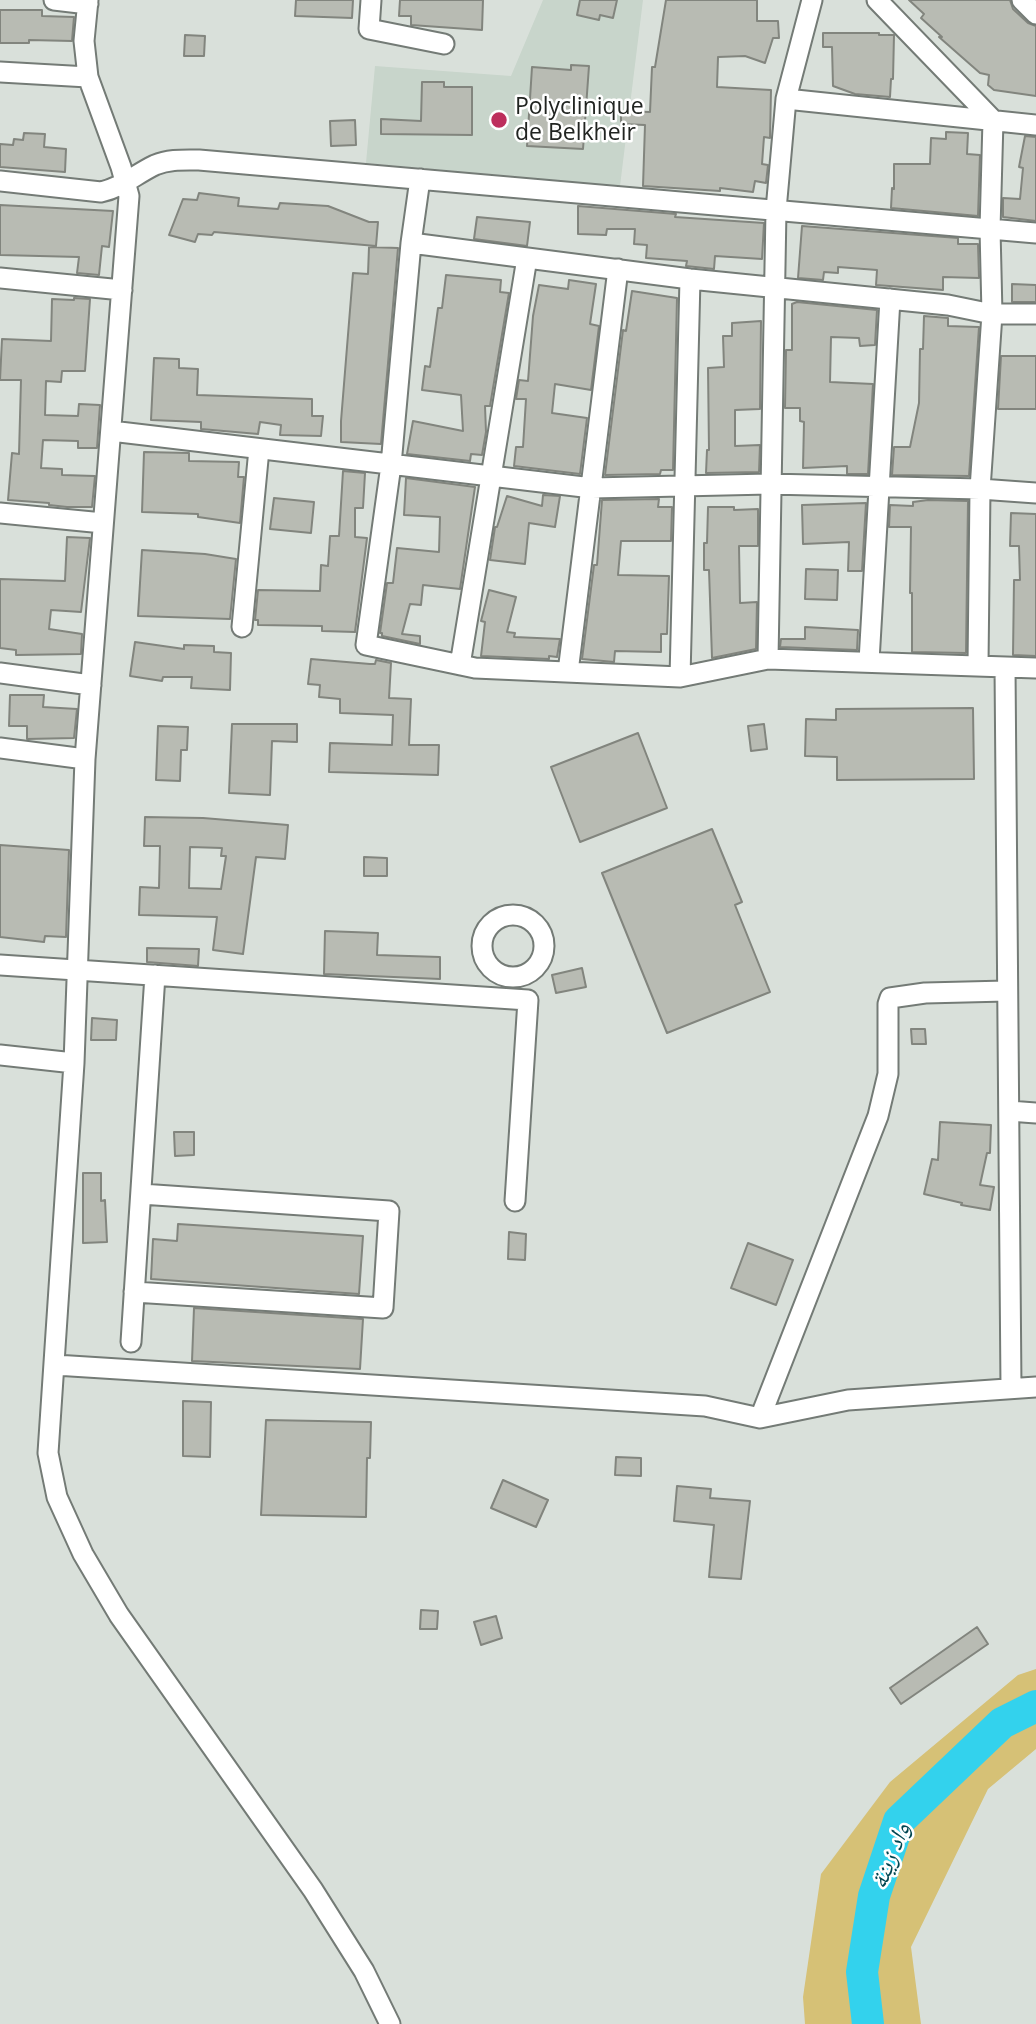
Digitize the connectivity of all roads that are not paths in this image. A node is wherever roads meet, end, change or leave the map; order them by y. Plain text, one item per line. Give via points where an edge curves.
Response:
1 (54, 0) edge
2 (371, 0) edge
3 (813, 0) edge
4 (877, 0) edge
5 (1022, 0) edge
6 (88, 2) edge
7 (1036, 14) edge
8 (444, 44) dead end
9 (0, 72) edge
10 (88, 77) junction
11 (786, 99) junction
12 (993, 120) junction
13 (1036, 125) edge
14 (420, 179) junction
15 (0, 181) edge
16 (125, 182) junction
17 (776, 210) junction
18 (990, 229) junction
19 (1036, 233) edge
20 (411, 243) junction
21 (527, 258) junction
22 (618, 269) junction
23 (0, 278) edge
24 (690, 279) junction
25 (774, 287) junction
26 (122, 290) junction
27 (890, 299) junction
28 (992, 314) junction
29 (1036, 314) edge
30 (111, 431) junction
31 (259, 449) junction
32 (391, 466) junction
33 (492, 477) junction
34 (769, 484) junction
35 (684, 487) junction
36 (880, 487) junction
37 (592, 488) junction
38 (980, 489) junction
39 (1036, 493) edge
40 (0, 513) edge
41 (103, 523) junction
42 (242, 627) dead end
43 (768, 659) junction
44 (869, 661) junction
45 (978, 664) junction
46 (460, 665) junction
47 (1004, 667) junction
48 (1036, 668) edge
49 (568, 672) junction
50 (0, 673) edge
51 (680, 677) junction
52 (91, 685) junction
53 (0, 748) edge
54 (85, 759) junction
55 (0, 965) edge
56 (78, 970) junction
57 (155, 975) junction
58 (513, 978) dead end
59 (1006, 991) junction
60 (510, 999) junction
61 (0, 1055) edge
62 (74, 1063) junction
63 (1009, 1111) junction
64 (1036, 1113) edge
65 (141, 1194) junction
66 (515, 1201) dead end
67 (134, 1292) junction
68 (131, 1342) dead end
69 (55, 1365) junction
70 (1036, 1387) edge
71 (1011, 1388) junction
72 (761, 1418) junction
73 (390, 2024) edge

1 - 6 street
2 - 8 street via 369,29
3 - 11 street
4 - 12 street
5 - 7 street
6 - 10 street via 84,41
9 - 10 street
10 - 16 street
11 - 12 street
11 - 17 street
12 - 13 street
12 - 18 street
14 - 16 street via 175,160 157,164
14 - 17 street
14 - 20 street
15 - 16 street via 101,192
16 - 26 street via 129,195
17 - 18 street
17 - 25 street
18 - 19 street
18 - 28 street
20 - 21 street
20 - 32 street
21 - 22 street
21 - 33 street
22 - 24 street
22 - 37 street
23 - 26 street
24 - 25 street
24 - 35 street
25 - 27 street
25 - 34 street
26 - 30 street
27 - 28 street
27 - 36 street
28 - 29 street
28 - 38 street
30 - 31 street
30 - 41 street
31 - 32 street
31 - 42 street
32 - 33 street
32 - 46 street via 366,645
33 - 37 street
33 - 46 street
34 - 35 street
34 - 36 street
34 - 43 street
35 - 37 street
35 - 51 street
36 - 38 street
36 - 44 street
37 - 49 street
38 - 39 street
38 - 45 street
40 - 41 street
41 - 52 street
43 - 44 street
43 - 51 street
44 - 45 street
45 - 47 street
46 - 49 street
47 - 48 street
47 - 59 street
49 - 51 street
50 - 52 street
52 - 54 street
53 - 54 street
54 - 56 street
55 - 56 street
56 - 57 street
56 - 62 street
57 - 60 street
57 - 65 street
58 - 60 street
59 - 63 street
59 - 72 street via 890,998 888,1074 878,1116
60 - 66 street via 528,1000
61 - 62 street
62 - 69 street
63 - 64 street
63 - 71 street
65 - 67 street
65 - 67 street via 389,1211 385,1280 383,1308
67 - 68 street
69 - 72 street via 682,1404
69 - 73 street via 48,1453 57,1497 83,1554 118,1615 313,1890
70 - 71 street
71 - 72 street via 848,1400

